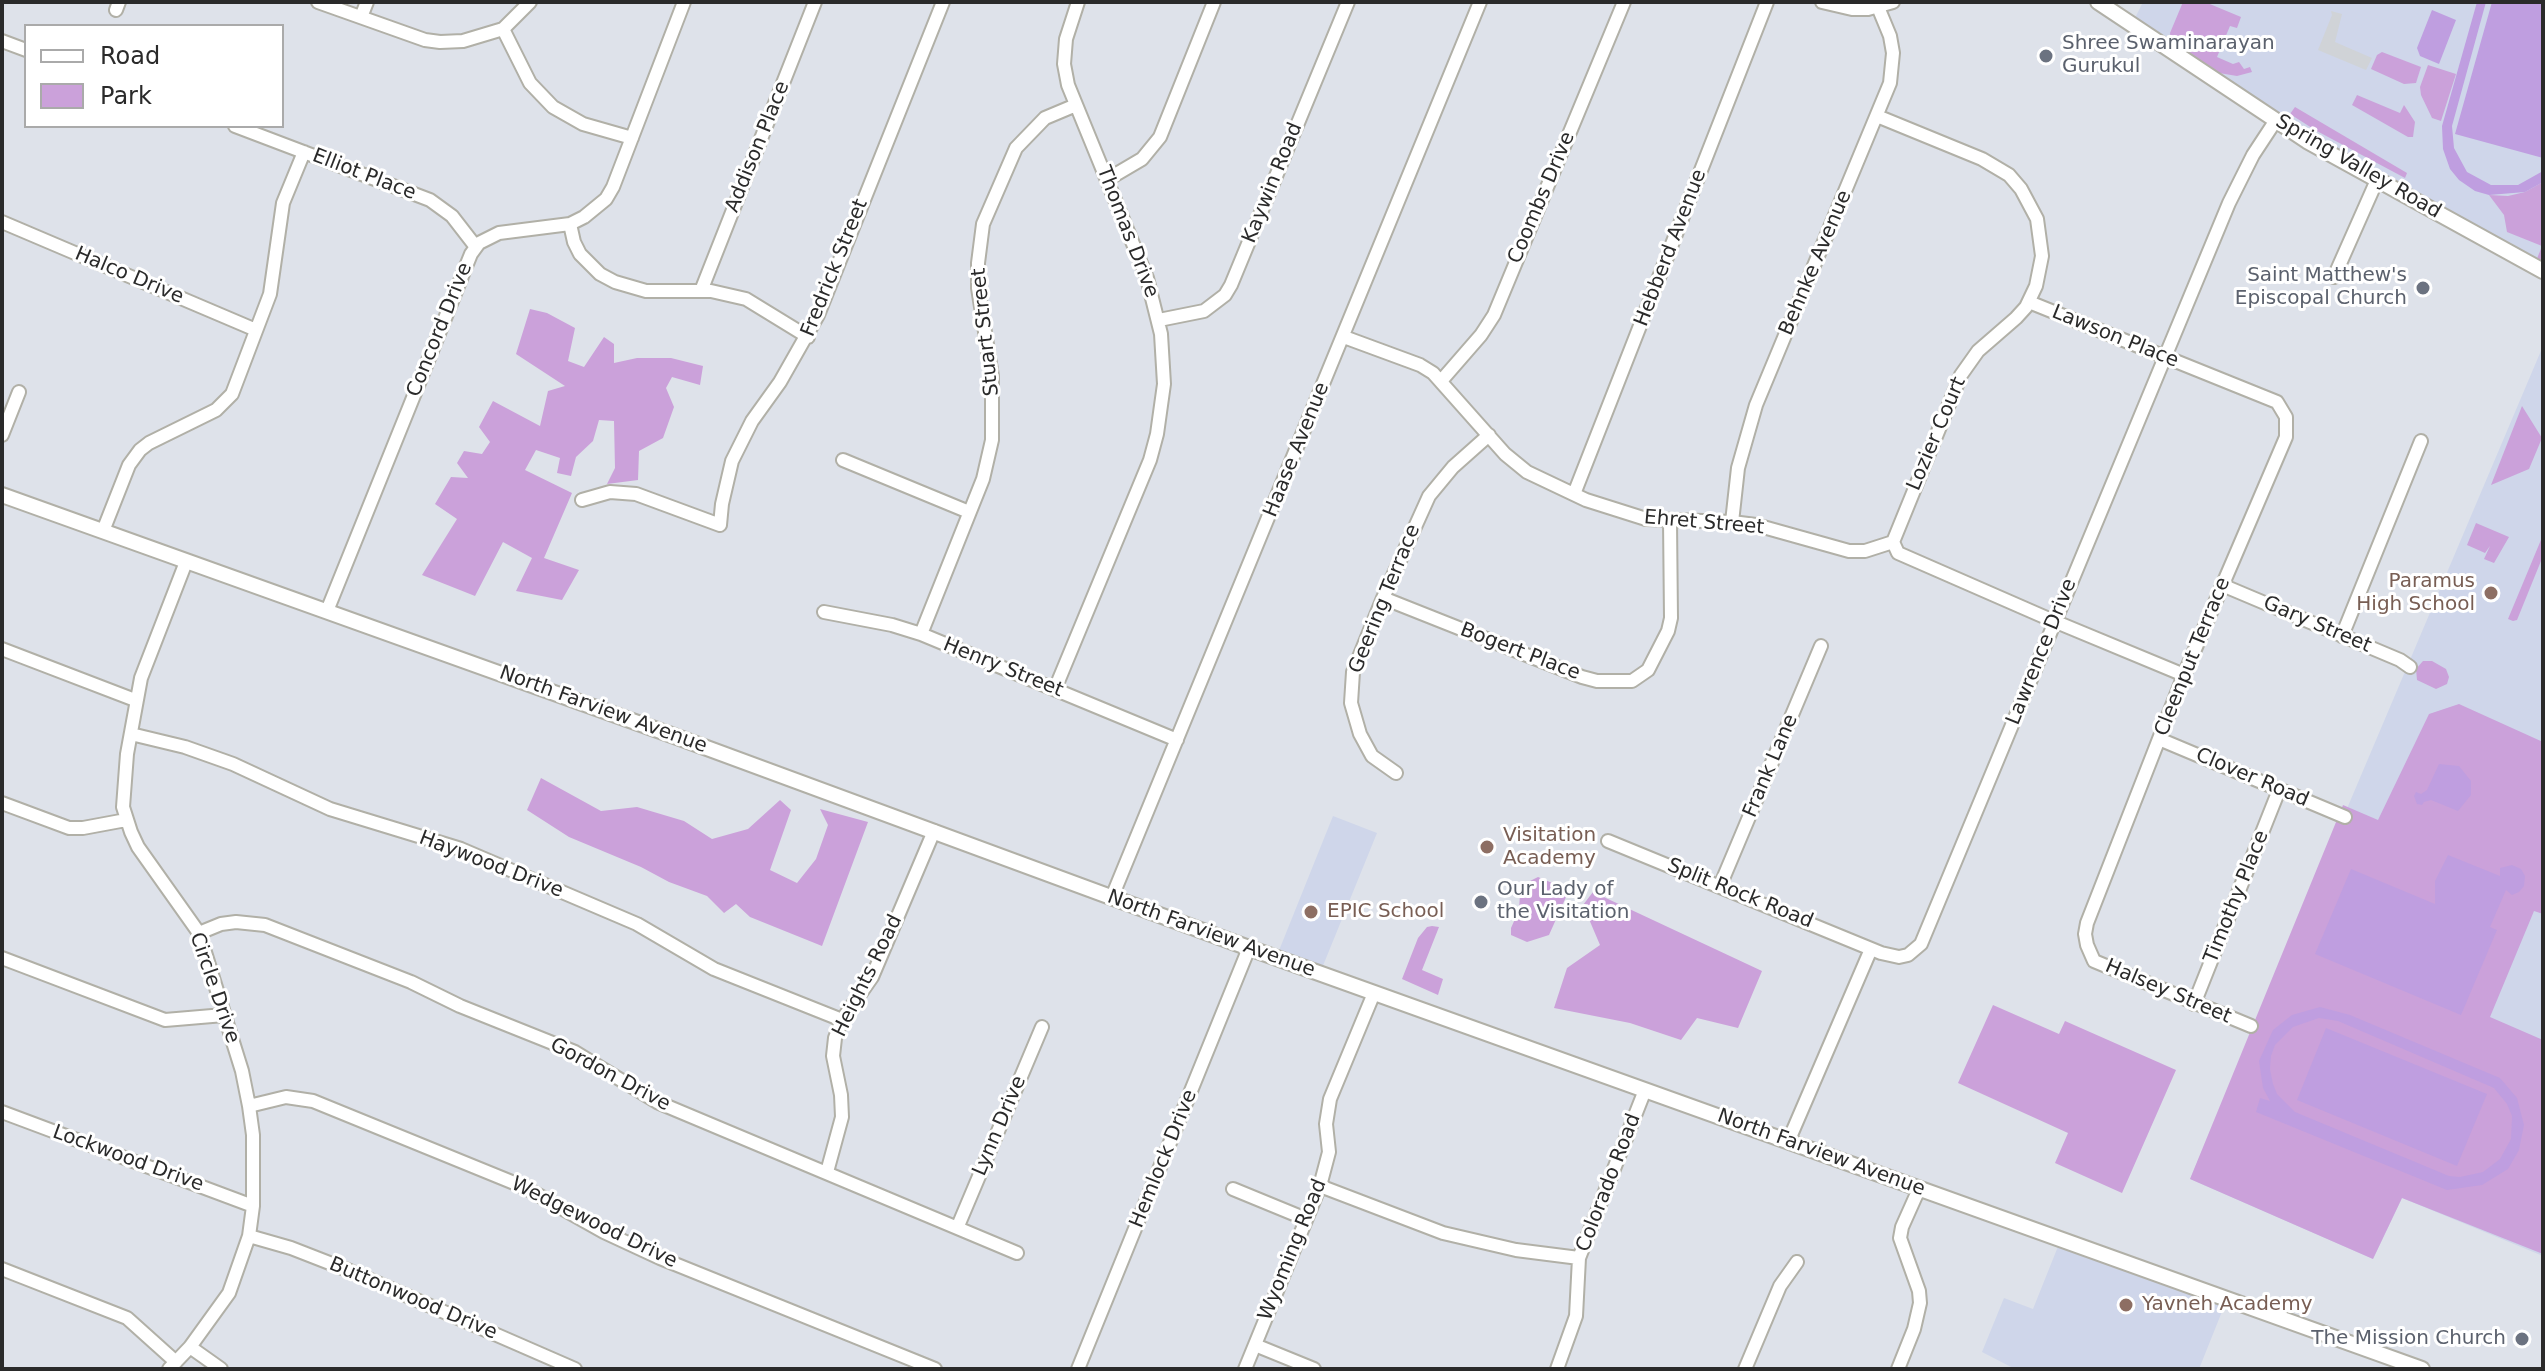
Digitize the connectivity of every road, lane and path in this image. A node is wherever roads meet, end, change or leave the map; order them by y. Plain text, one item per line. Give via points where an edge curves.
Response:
1 (318, 2) edge
2 (367, 2) edge
3 (530, 2) edge
4 (684, 2) edge
5 (815, 2) edge
6 (943, 2) edge
7 (1078, 2) edge
8 (1214, 2) edge
9 (1348, 2) edge
10 (1480, 2) edge
11 (1624, 2) edge
12 (1767, 2) edge
13 (1822, 2) edge
14 (1893, 2) edge
15 (2098, 2) edge
16 (1878, 7) junction
17 (361, 17) junction
18 (503, 29) junction
19 (2, 41) edge
20 (24, 49) edge
21 (1076, 105) junction
22 (1877, 116) junction
23 (2276, 120) junction
24 (240, 128) edge
25 (632, 138) junction
26 (304, 152) junction
27 (1108, 179) junction
28 (2377, 180) junction
29 (2, 222) edge
30 (570, 224) junction
31 (476, 247) junction
32 (2543, 271) edge
33 (2334, 277) dead end
34 (701, 291) junction
35 (2029, 302) junction
36 (1159, 320) junction
37 (256, 330) junction
38 (808, 337) junction
39 (1344, 337) junction
40 (2165, 357) junction
41 (1441, 381) junction
42 (19, 392) dead end
43 (2282, 408) joint
44 (2, 435) edge
45 (1489, 435) junction
46 (2421, 441) dead end
47 (843, 460) dead end
48 (1574, 494) junction
49 (2, 495) edge
50 (582, 500) dead end
51 (969, 512) junction
52 (1670, 521) junction
53 (1732, 522) junction
54 (103, 531) junction
55 (1893, 542) junction
56 (186, 562) junction
57 (2222, 585) junction
58 (1383, 598) junction
59 (327, 611) junction
60 (824, 612) dead end
61 (2055, 621) junction
62 (921, 634) junction
63 (2342, 636) junction
64 (1821, 646) dead end
65 (2, 649) edge
66 (2410, 667) dead end
67 (2184, 675) junction
68 (1055, 689) junction
69 (135, 700) junction
70 (131, 734) junction
71 (2159, 739) junction
72 (1177, 740) junction
73 (1396, 773) dead end
74 (2279, 790) junction
75 (2, 803) edge
76 (2345, 817) dead end
77 (126, 820) junction
78 (934, 831) junction
79 (1608, 841) dead end
80 (1720, 886) junction
81 (1112, 897) junction
82 (2093, 907) joint
83 (199, 933) junction
84 (1249, 948) junction
85 (1871, 949) junction
86 (2, 958) edge
87 (1374, 993) junction
88 (2194, 1004) junction
89 (224, 1015) junction
90 (842, 1020) junction
91 (2251, 1026) dead end
92 (1042, 1027) dead end
93 (1645, 1090) junction
94 (249, 1106) junction
95 (2, 1112) edge
96 (1788, 1142) junction
97 (827, 1172) junction
98 (1320, 1186) junction
99 (1233, 1189) dead end
100 (1919, 1189) junction
101 (253, 1206) junction
102 (1306, 1219) junction
103 (958, 1226) junction
104 (249, 1236) junction
105 (1017, 1253) dead end
106 (1579, 1258) junction
107 (1797, 1262) dead end
108 (2, 1269) edge
109 (1255, 1345) junction
110 (190, 1347) junction
111 (2390, 1364) edge
112 (172, 1366) edge
113 (221, 1369) edge
114 (575, 1369) edge
115 (935, 1369) edge
116 (1078, 1369) edge
117 (1245, 1369) edge
118 (1314, 1369) edge
119 (1557, 1369) edge
120 (1745, 1369) edge
121 (1898, 1369) edge
122 (2422, 1369) edge

1 - 17 street
2 - 17 street
3 - 18 street
4 - 25 street, Concord Drive
5 - 34 street, Addison Place
6 - 38 street, Fredrick Street
7 - 21 street, Thomas Drive via 1064,64
8 - 27 street via 1160,137 1142,159
9 - 36 street, Kaywin Road via 1231,285 1204,311
10 - 39 street, Haase Avenue
11 - 41 street, Coombs Drive via 1494,315
12 - 48 street, Hebberd Avenue
13 - 16 street via 1852,9
14 - 16 street
15 - 23 street, Spring Valley Road
16 - 22 street, Behnke Avenue via 1890,36 1893,67
17 - 18 street via 440,42
18 - 25 street via 530,83 553,107 583,124
19 - 20 street
21 - 27 street, Thomas Drive
21 - 51 street, Stuart Street via 1045,118 1016,148 983,224 978,288 992,376 993,428 983,479
22 - 35 street, Lawson Place via 1995,165 2021,189 2041,237 2041,270
22 - 53 street, Behnke Avenue via 1756,405 1738,468
23 - 28 street, Spring Valley Road
23 - 40 street, Lawrence Drive via 2240,179
24 - 26 street, Elliot Place
25 - 30 street, Concord Drive via 606,199
26 - 31 street, Elliot Place via 430,200 452,216
26 - 37 street via 283,203 274,276
27 - 36 street, Thomas Drive
28 - 32 street, Spring Valley Road
28 - 33 street
29 - 37 street, Halco Drive
30 - 31 street, Concord Drive via 499,233
30 - 34 street via 580,254 615,282 646,291
31 - 59 street, Concord Drive
34 - 38 street via 746,299
35 - 40 street, Lawson Place
35 - 55 street, Lozier Court via 1961,375
36 - 68 street, Thomas Drive via 1164,384 1154,447
37 - 54 street via 225,403 149,443 133,459
38 - 50 street, Fredrick Street via 742,439 726,480 720,525 636,494 610,492
39 - 41 street, Ehret Street via 1420,365
39 - 72 street, Haase Avenue
40 - 43 street, Lawson Place
40 - 61 street, Lawrence Drive
41 - 45 street, Ehret Street
42 - 44 street
43 - 57 street, Cleenput Terrace via 2286,437
45 - 48 street, Ehret Street via 1527,472
45 - 58 street, Geering Terrace via 1429,496
46 - 63 street
47 - 51 street
48 - 52 street, Ehret Street via 1627,515
49 - 54 street, North Farview Avenue
51 - 62 street, Stuart Street
52 - 53 street, Ehret Street
52 - 58 street, Bogert Place via 1668,631 1648,670 1632,681 1582,677
53 - 55 street, Ehret Street via 1832,549 1865,551
54 - 56 street, North Farview Avenue
55 - 61 street via 1898,553
56 - 59 street, North Farview Avenue
56 - 69 street, Circle Drive
57 - 63 street, Gary Street
57 - 67 street, Cleenput Terrace
58 - 73 street, Geering Terrace via 1357,658 1351,703 1366,747
59 - 78 street, North Farview Avenue
60 - 62 street, Henry Street
61 - 67 street
61 - 85 street, Lawrence Drive via 1921,944 1899,957
62 - 68 street, Henry Street
63 - 66 street, Gary Street
64 - 80 street, Frank Lane
65 - 69 street
67 - 71 street, Cleenput Terrace
68 - 72 street, Henry Street
69 - 70 street, Circle Drive
70 - 77 street, Circle Drive via 122,791
70 - 90 street, Haywood Drive via 185,747 330,809 461,849 637,924 714,969
71 - 74 street, Clover Road
71 - 82 street, Cleenput Terrace
72 - 81 street, Haase Avenue
74 - 76 street, Clover Road
74 - 88 street, Timothy Place
75 - 77 street via 69,828
77 - 83 street, Circle Drive via 138,847
78 - 81 street, North Farview Avenue
78 - 90 street, Heights Road via 872,977
79 - 80 street, Split Rock Road
80 - 85 street, Split Rock Road
81 - 84 street, North Farview Avenue
82 - 88 street, Halsey Street via 2085,934 2094,961
83 - 89 street, Circle Drive
83 - 97 street, Gordon Drive via 236,922 265,925 575,1052 657,1102
84 - 87 street, North Farview Avenue
84 - 116 street, Hemlock Drive
85 - 96 street
86 - 89 street via 165,1020
87 - 93 street, North Farview Avenue
87 - 98 street, Wyoming Road via 1330,1099 1329,1152
88 - 91 street, Halsey Street
89 - 94 street, Circle Drive
90 - 97 street, Heights Road via 833,1056 842,1117
92 - 103 street, Lynn Drive
93 - 96 street, North Farview Avenue
93 - 106 street, Colorado Road
94 - 101 street, Circle Drive
94 - 115 street, Wedgewood Drive via 286,1097 313,1101 524,1187 660,1258
95 - 101 street, Lockwood Drive
96 - 100 street, North Farview Avenue
97 - 103 street, Gordon Drive
98 - 102 street, Wyoming Road
98 - 106 street via 1443,1233
99 - 102 street
100 - 111 street, North Farview Avenue
100 - 121 street via 1900,1238 1920,1303
101 - 104 street, Circle Drive
102 - 109 street, Wyoming Road
103 - 105 street, Gordon Drive
104 - 110 street, Circle Drive via 229,1293
104 - 114 street, Buttonwood Drive via 350,1271
106 - 119 street, Colorado Road via 1576,1316
107 - 120 street via 1780,1286
108 - 112 street via 127,1318
109 - 117 street, Wyoming Road
109 - 118 street
110 - 112 street, Circle Drive
110 - 113 street
111 - 122 street, North Farview Avenue

